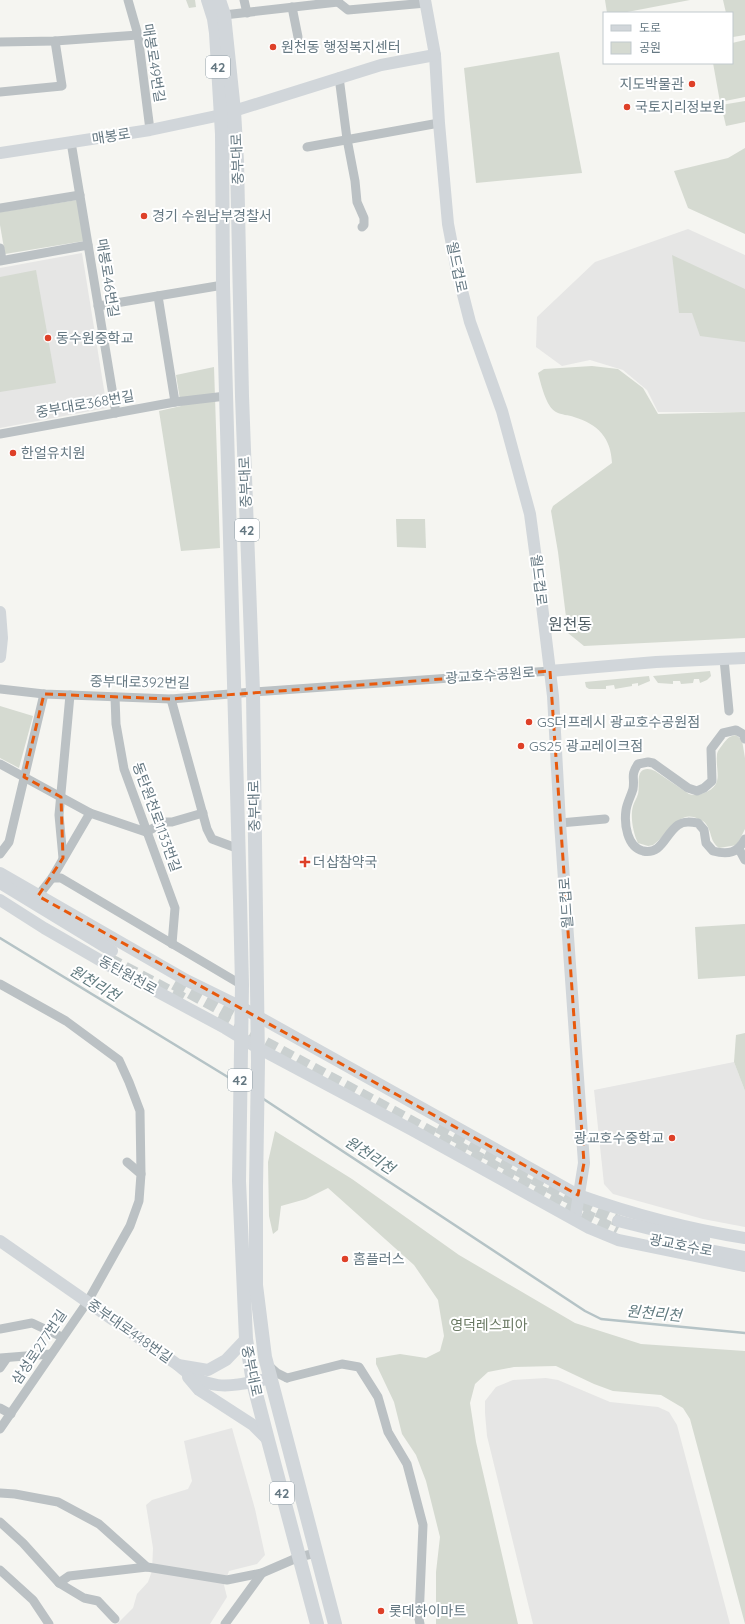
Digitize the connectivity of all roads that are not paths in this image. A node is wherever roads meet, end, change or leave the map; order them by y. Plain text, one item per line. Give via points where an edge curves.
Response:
1 (128, 0) edge
2 (208, 0) edge
3 (219, 0) edge
4 (244, 0) edge
5 (337, 1) edge
6 (425, 2) edge
7 (292, 7) junction
8 (247, 13) junction
9 (224, 15) junction
10 (138, 34) junction
11 (298, 37) dead end
12 (55, 41) junction
13 (0, 42) edge
14 (435, 55) junction
15 (339, 77) junction
16 (0, 92) edge
17 (228, 113) junction
18 (439, 123) junction
19 (150, 130) junction
20 (347, 139) junction
21 (71, 142) junction
22 (307, 147) dead end
23 (0, 153) edge
24 (222, 162) junction
25 (237, 162) junction
26 (80, 195) junction
27 (0, 208) edge
28 (362, 227) dead end
29 (88, 245) junction
30 (0, 248) edge
31 (1, 260) edge
32 (223, 284) junction
33 (158, 296) junction
34 (98, 306) junction
35 (226, 396) junction
36 (175, 402) junction
37 (116, 413) junction
38 (0, 434) edge
39 (0, 612) edge
40 (0, 657) edge
41 (745, 658) edge
42 (724, 659) junction
43 (550, 671) junction
44 (0, 689) edge
45 (252, 692) junction
46 (234, 693) junction
47 (44, 694) junction
48 (70, 695) junction
49 (115, 697) junction
50 (171, 699) junction
51 (729, 711) dead end
52 (745, 739) edge
53 (0, 764) edge
54 (24, 777) junction
55 (61, 797) junction
56 (90, 812) junction
57 (203, 813) junction
58 (604, 819) dead end
59 (560, 823) junction
60 (146, 832) junction
61 (745, 839) edge
62 (239, 849) junction
63 (739, 849) junction
64 (0, 854) edge
65 (63, 858) junction
66 (745, 860) edge
67 (0, 873) edge
68 (52, 878) junction
69 (0, 884) edge
70 (0, 892) edge
71 (38, 896) junction
72 (0, 900) edge
73 (172, 944) junction
74 (0, 984) edge
75 (242, 986) junction
76 (241, 1007) junction
77 (257, 1016) junction
78 (241, 1044) junction
79 (258, 1048) junction
80 (127, 1162) dead end
81 (141, 1174) junction
82 (578, 1195) junction
83 (575, 1219) junction
84 (745, 1238) edge
85 (0, 1241) edge
86 (745, 1247) edge
87 (745, 1257) edge
88 (745, 1266) edge
89 (88, 1301) junction
90 (0, 1329) edge
91 (62, 1337) junction
92 (246, 1339) junction
93 (51, 1354) junction
94 (3, 1358) edge
95 (267, 1364) junction
96 (178, 1365) junction
97 (0, 1368) edge
98 (271, 1378) junction
99 (287, 1378) junction
100 (253, 1382) junction
101 (276, 1396) junction
102 (0, 1408) edge
103 (10, 1414) junction
104 (263, 1420) junction
105 (0, 1430) edge
106 (268, 1440) junction
107 (295, 1469) junction
108 (0, 1493) edge
109 (0, 1522) edge
110 (316, 1552) junction
111 (299, 1557) junction
112 (147, 1567) junction
113 (0, 1570) edge
114 (262, 1573) junction
115 (60, 1583) junction
116 (115, 1619) dead end
117 (49, 1624) edge
118 (225, 1624) edge
119 (317, 1624) edge
120 (335, 1624) edge
121 (420, 1624) edge

1 - 10 street, 매봉로49번길
2 - 17 main road, 중부대로 / 42 via 214,19
3 - 9 main road, 중부대로 / 42
4 - 8 street
5 - 6 street via 348,10
5 - 7 street
6 - 14 street, 월드컵로
7 - 8 street
7 - 11 street
8 - 9 street
9 - 17 main road, 중부대로 / 42
10 - 12 street
10 - 19 street, 매봉로49번길
12 - 13 street
12 - 16 street via 62,86
14 - 15 street, 매봉로 via 381,65
14 - 18 street, 월드컵로
15 - 17 street, 매봉로
15 - 20 street
17 - 19 street, 매봉로
17 - 24 main road, 중부대로 / 42
17 - 25 main road, 중부대로 / 42
18 - 20 street
18 - 43 street, 월드컵로 via 448,224 457,271 470,322 502,411 530,514
19 - 21 street, 매봉로
20 - 22 street
20 - 28 street via 357,202 364,218
21 - 23 street, 매봉로
21 - 26 street, 매봉로46번길
24 - 25 main road
24 - 32 main road, 중부대로 / 42
25 - 45 main road, 중부대로 / 42
26 - 27 street
26 - 29 street, 매봉로46번길
29 - 31 street
29 - 34 street, 매봉로46번길
30 - 31 street
32 - 33 street
32 - 35 main road, 중부대로 / 42
33 - 34 street
33 - 36 street
34 - 37 street, 매봉로46번길
35 - 36 street, 중부대로368번길
35 - 46 main road, 중부대로 / 42
36 - 37 street, 중부대로368번길
37 - 38 street, 중부대로368번길
39 - 40 street
41 - 42 street, 광교호수공원로
42 - 43 street, 광교호수공원로
42 - 51 street
43 - 45 street, 광교호수공원로
43 - 59 street, 월드컵로
44 - 47 street, 중부대로392번길
45 - 46 street, 광교호수공원로
45 - 77 main road, 중부대로 / 42
46 - 50 street, 중부대로392번길
46 - 62 main road, 중부대로 / 42
47 - 48 street, 중부대로392번길
47 - 54 street
48 - 49 street, 중부대로392번길
48 - 55 street, 중부대로392번길
49 - 50 street, 중부대로392번길
49 - 60 street, 동탄원천로1133번길 via 116,724 124,769
50 - 57 street, 중부대로
52 - 63 street via 743,734 736,730 723,733 711,749 712,781 697,791 688,788 653,763 638,764 633,772 633,789 626,810 627,834 632,845 643,851 654,851 677,826 687,822 698,823 704,830 706,843 713,851 732,852
53 - 54 street
54 - 55 street
54 - 64 street via 9,842
55 - 56 street
55 - 65 street, 중부대로392번길 via 59,815
56 - 60 street
56 - 65 street
57 - 60 street via 165,822
57 - 62 street, 중부대로 via 212,839
58 - 59 street
59 - 82 street, 월드컵로 via 584,1163
60 - 73 street, 동탄원천로1133번길 via 175,908
61 - 63 street
62 - 75 main road, 중부대로 / 42
63 - 66 street
65 - 68 street
67 - 71 street, 동탄원천로
68 - 71 street
68 - 73 street via 61,878
69 - 70 street via 111,955
71 - 76 street, 동탄원천로 via 186,980
72 - 78 street, 동탄원천로
73 - 75 street
74 - 81 street, 삼성로277번길 via 66,1021 119,1060 140,1112
75 - 76 main road, 중부대로 / 42
76 - 77 street, 동탄원천로
76 - 78 main road, 중부대로 / 42
77 - 79 main road, 중부대로 / 42
77 - 82 street, 동탄원천로
78 - 79 street, 동탄원천로
78 - 92 main road, 중부대로 / 42 via 239,1181
79 - 83 street, 동탄원천로
79 - 95 main road, 중부대로 / 42 via 256,1285
80 - 81 street
81 - 89 street, 삼성로277번길 via 139,1201 130,1226
82 - 83 street, 월드컵로
82 - 84 street, 동탄원천로 via 625,1211 701,1231
83 - 88 street, 동탄원천로 via 618,1240
85 - 89 street, 중부대로448번길
86 - 87 street, 광교호수로 via 618,1226
89 - 91 street, 삼성로277번길
89 - 96 street, 중부대로448번길
90 - 91 street via 32,1323
91 - 93 street, 삼성로277번길
92 - 96 street via 226,1360 208,1370
92 - 100 main road, 중부대로 / 42
93 - 94 street
93 - 103 street, 삼성로277번길
94 - 97 street
95 - 98 main road, 중부대로 / 42
95 - 99 street
96 - 100 street, 중부대로448번길 via 203,1382 226,1386
96 - 106 street via 199,1390 253,1425
98 - 100 street, 중부대로448번길
98 - 101 main road, 중부대로 / 42
99 - 101 street via 279,1387
99 - 121 street via 342,1364 359,1367 378,1397 388,1432 407,1464 423,1524
100 - 104 main road, 중부대로 / 42
101 - 107 main road, 중부대로 / 42
102 - 103 street
103 - 105 street, 삼성로277번길
104 - 106 main road, 중부대로 / 42
104 - 107 main road via 271,1418 274,1422 288,1466
106 - 111 main road, 중부대로 / 42
107 - 110 main road, 중부대로 / 42
108 - 112 street via 58,1502 99,1524
109 - 115 street via 24,1543
110 - 111 street
110 - 120 main road, 중부대로 / 42
111 - 114 street
111 - 119 main road, 중부대로 / 42
112 - 114 street via 227,1580
112 - 115 street via 70,1576
113 - 117 street via 33,1600
114 - 118 street
115 - 116 street via 84,1598 98,1601

